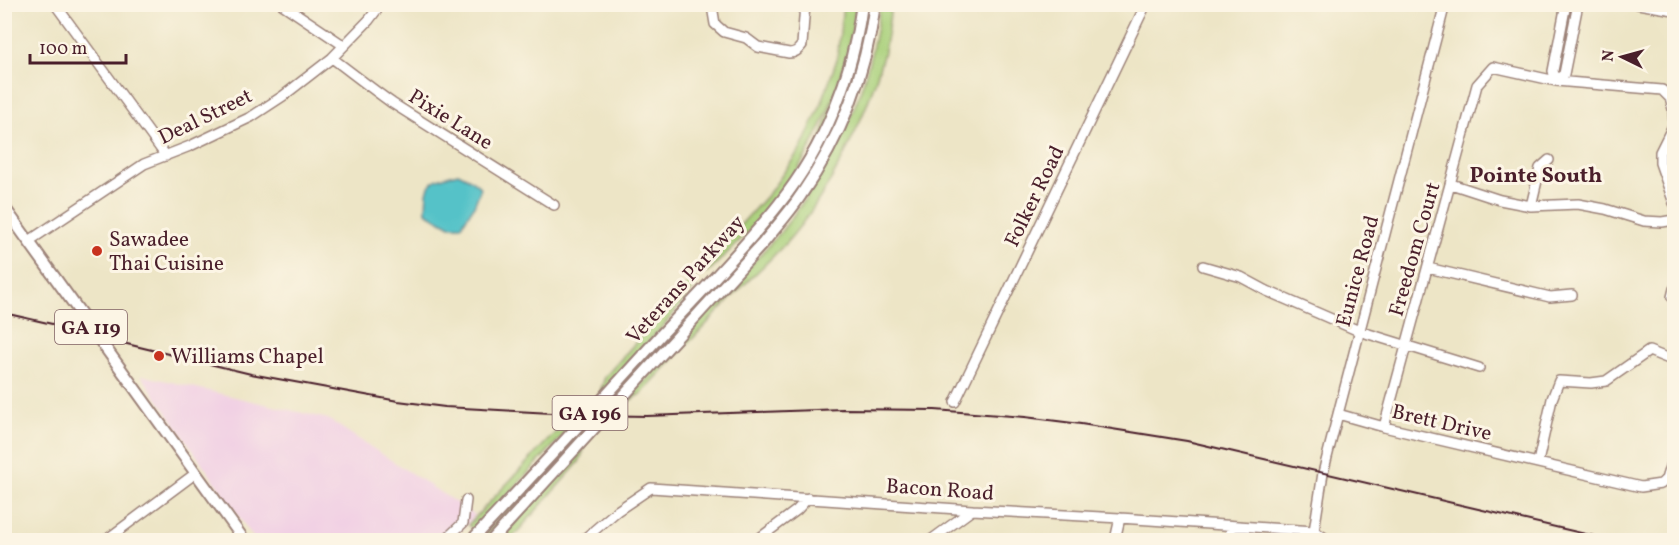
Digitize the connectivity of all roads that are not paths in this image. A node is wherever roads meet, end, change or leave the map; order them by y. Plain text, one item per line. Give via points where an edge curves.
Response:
1 (55, 4) edge
2 (282, 4) edge
3 (381, 4) edge
4 (714, 4) edge
5 (805, 4) edge
6 (862, 4) edge
7 (874, 4) edge
8 (1146, 4) edge
9 (1445, 4) edge
10 (1566, 4) edge
11 (1578, 4) edge
12 (1638, 4) edge
13 (1674, 9) edge
14 (343, 45) junction
15 (332, 58) junction
16 (1556, 81) junction
17 (166, 156) junction
18 (1549, 160) dead end
19 (1451, 184) junction
20 (1674, 203) edge
21 (554, 205) dead end
22 (1531, 206) junction
23 (4, 207) edge
24 (1674, 220) edge
25 (29, 241) junction
26 (1203, 266) dead end
27 (1428, 268) junction
28 (1572, 295) dead end
29 (1359, 331) junction
30 (1405, 345) junction
31 (1674, 361) edge
32 (1479, 368) dead end
33 (955, 402) dead end
34 (1338, 414) junction
35 (1384, 427) junction
36 (1674, 454) edge
37 (1538, 462) junction
38 (196, 473) junction
39 (808, 498) junction
40 (466, 500) dead end
41 (972, 510) junction
42 (1120, 518) junction
43 (1232, 526) junction
44 (1314, 531) junction
45 (106, 540) edge
46 (244, 540) edge
47 (445, 540) edge
48 (472, 540) edge
49 (492, 540) edge
50 (583, 540) edge
51 (757, 540) edge
52 (930, 540) edge
53 (1114, 540) edge
54 (1229, 540) edge
55 (1328, 540) edge

1 - 17 street
2 - 14 street
3 - 14 street, Deal Street
4 - 5 street via 715,24 724,32 746,38 758,47 789,53 802,45
6 - 48 main road, Veterans Parkway / GA 196 via 838,99 822,136 791,188 747,242
7 - 49 main road, Veterans Parkway / GA 196 via 868,44 850,104 833,142 801,195 764,242
8 - 33 street, Folker Road
9 - 29 street, Eunice Road
10 - 16 street via 1553,71
11 - 16 street via 1564,74
12 - 13 street
14 - 15 street, Deal Street
15 - 17 street, Deal Street via 251,117
15 - 21 street, Pixie Lane via 392,103
16 - 19 street, Freedom Court via 1493,67 1477,85
16 - 20 street via 1662,90 1670,99 1674,124 1660,152 1660,164
17 - 25 street, Deal Street via 144,164
18 - 22 street via 1540,168
19 - 22 street
19 - 27 street, Freedom Court
22 - 24 street via 1578,204 1644,221
23 - 25 main road, GA 119
25 - 38 main road, GA 119
26 - 29 street via 1241,277
27 - 28 street via 1550,297
27 - 30 street, Freedom Court
29 - 30 street
29 - 34 street, Eunice Road
30 - 32 street
30 - 35 street, Freedom Court
31 - 37 street via 1649,351 1606,381 1558,381
34 - 35 street, Brett Drive
34 - 44 street, Eunice Road
35 - 37 street, Brett Drive
36 - 37 street, Brett Drive via 1661,484 1641,487
38 - 45 street
38 - 46 main road, GA 119
39 - 41 street, Bacon Road
39 - 50 street, Bacon Road via 651,488
39 - 51 street
40 - 47 street via 463,523
41 - 42 street, Bacon Road
41 - 52 street
42 - 43 street, Bacon Road
42 - 53 street
43 - 44 street, Bacon Road
43 - 54 street
44 - 55 street

